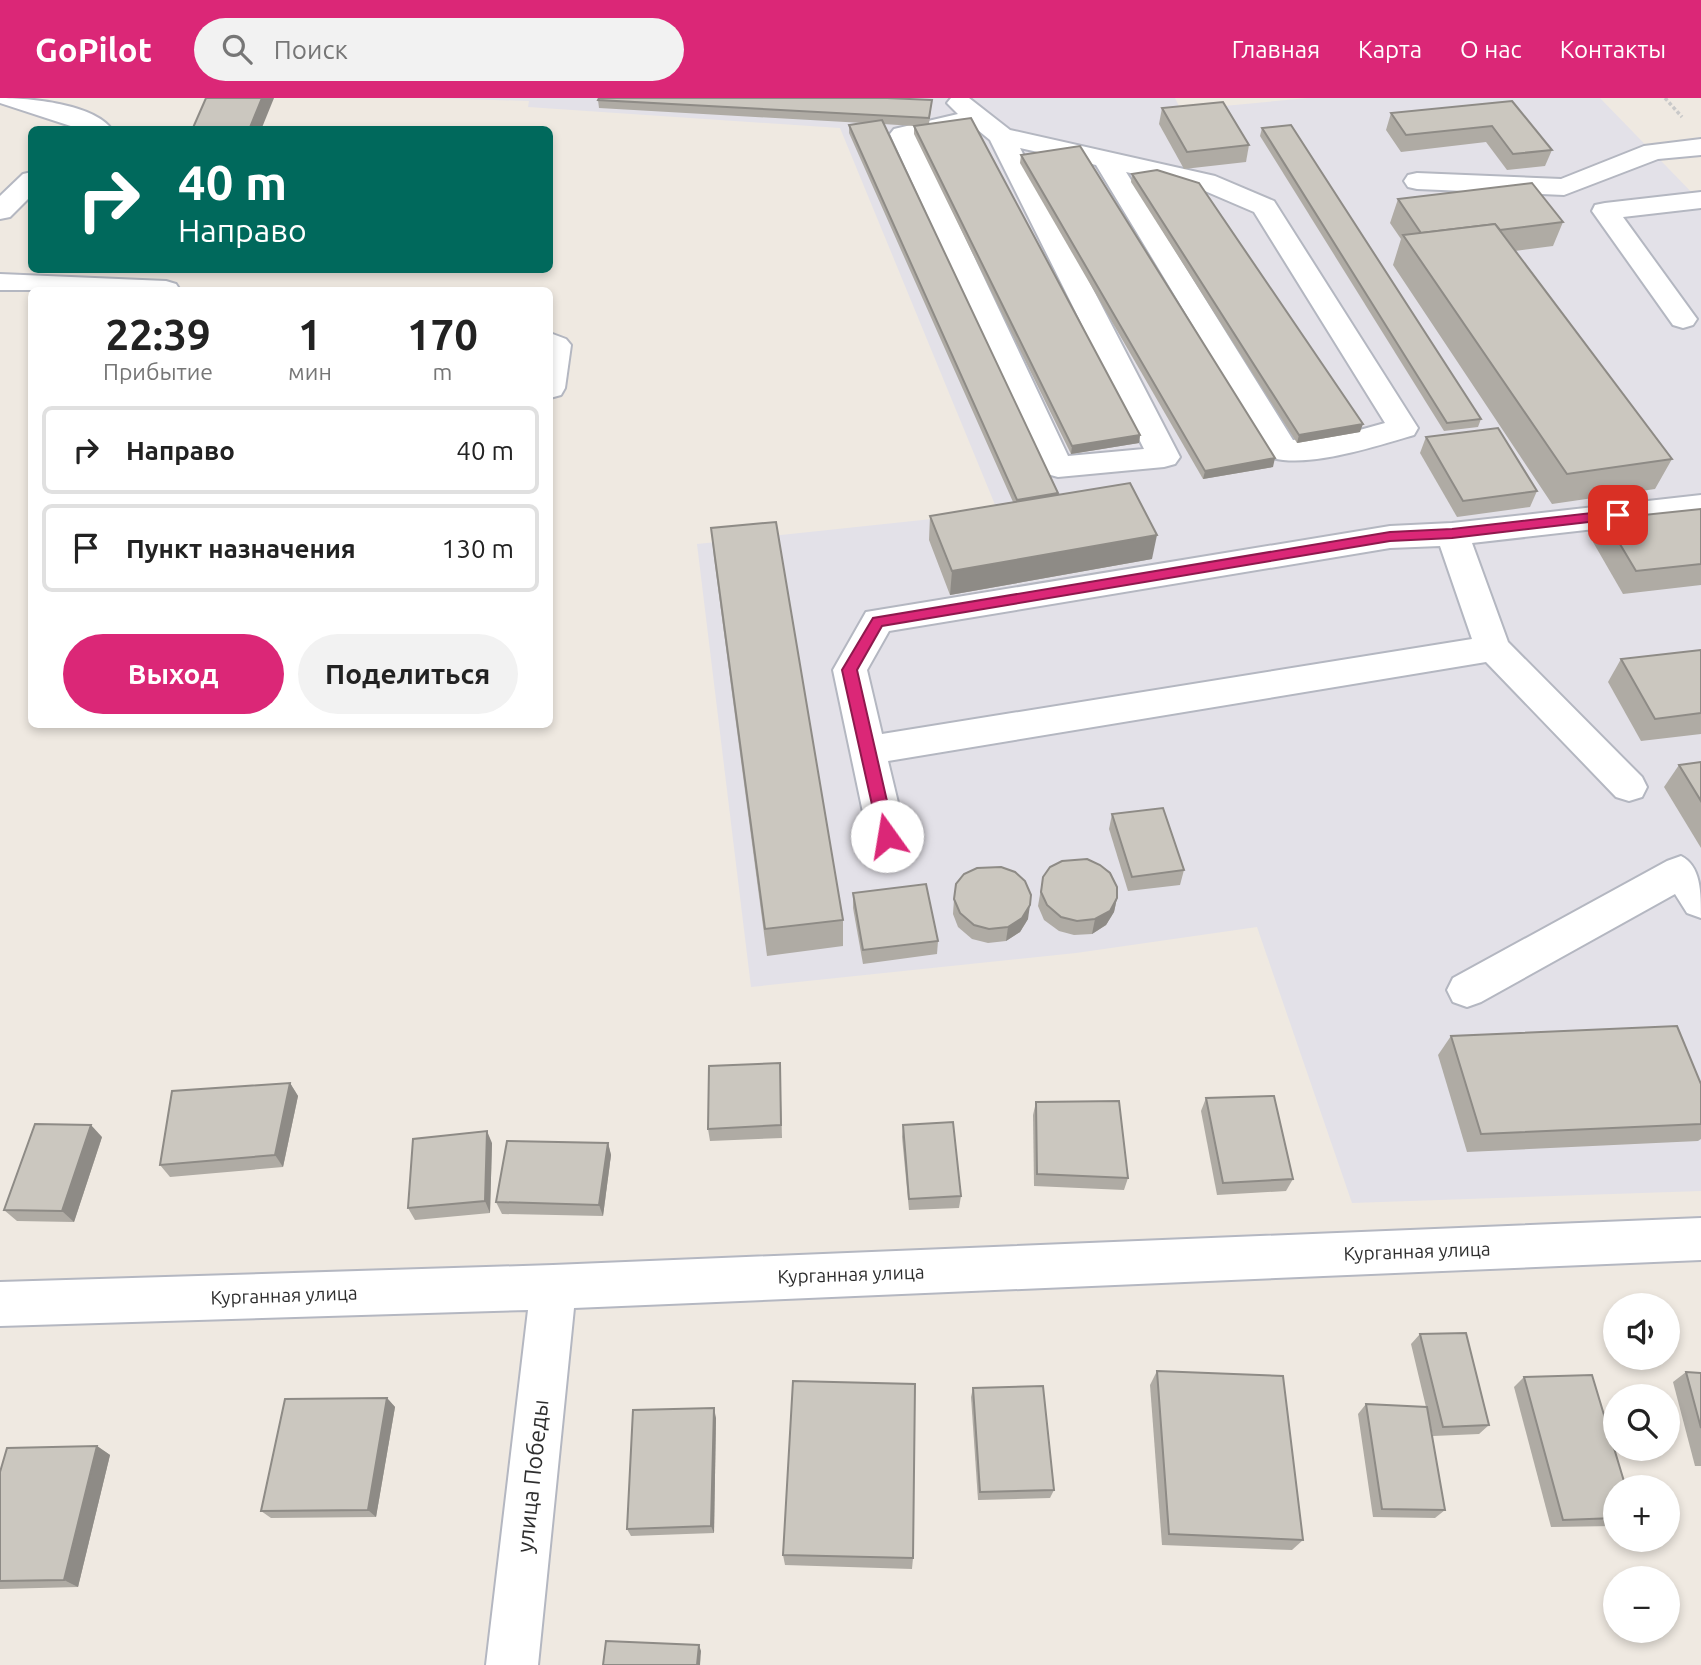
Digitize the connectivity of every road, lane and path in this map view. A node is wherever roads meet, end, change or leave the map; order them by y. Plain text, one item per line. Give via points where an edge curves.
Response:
1 (7, 98) edge
2 (958, 105) edge
3 (0, 107) edge
4 (87, 126) edge
5 (1001, 136) junction
6 (1701, 147) edge
7 (1105, 159) junction
8 (1417, 181) dead end
9 (28, 184) edge
10 (1701, 200) edge
11 (0, 211) edge
12 (0, 282) edge
13 (104, 287) edge
14 (1683, 319) dead end
15 (553, 344) edge
16 (553, 366) edge
17 (1701, 506) edge
18 (1452, 534) junction
19 (1493, 648) junction
20 (867, 750) junction
21 (1629, 787) dead end
22 (887, 836) dead end
23 (1701, 902) edge
24 (1468, 990) dead end
25 (1701, 1239) edge
26 (553, 1287) junction
27 (0, 1304) edge
28 (512, 1665) edge

1 - 3 street
1 - 4 street
2 - 5 street
2 - 5 street via 904,134 1058,467 1164,457
5 - 7 street
6 - 8 street via 1653,152 1564,187
7 - 7 street via 1206,181 1264,207 1403,428 1350,443 1284,450
9 - 11 street
10 - 14 street via 1605,211
12 - 13 street
15 - 16 street
17 - 18 street
18 - 19 street
18 - 20 street via 1390,537 878,621 850,670
19 - 20 street
19 - 21 street
20 - 22 street
23 - 24 street via 1681,872
25 - 26 street, Курганная улица
26 - 27 street, Курганная улица
26 - 28 street, улица Победы

